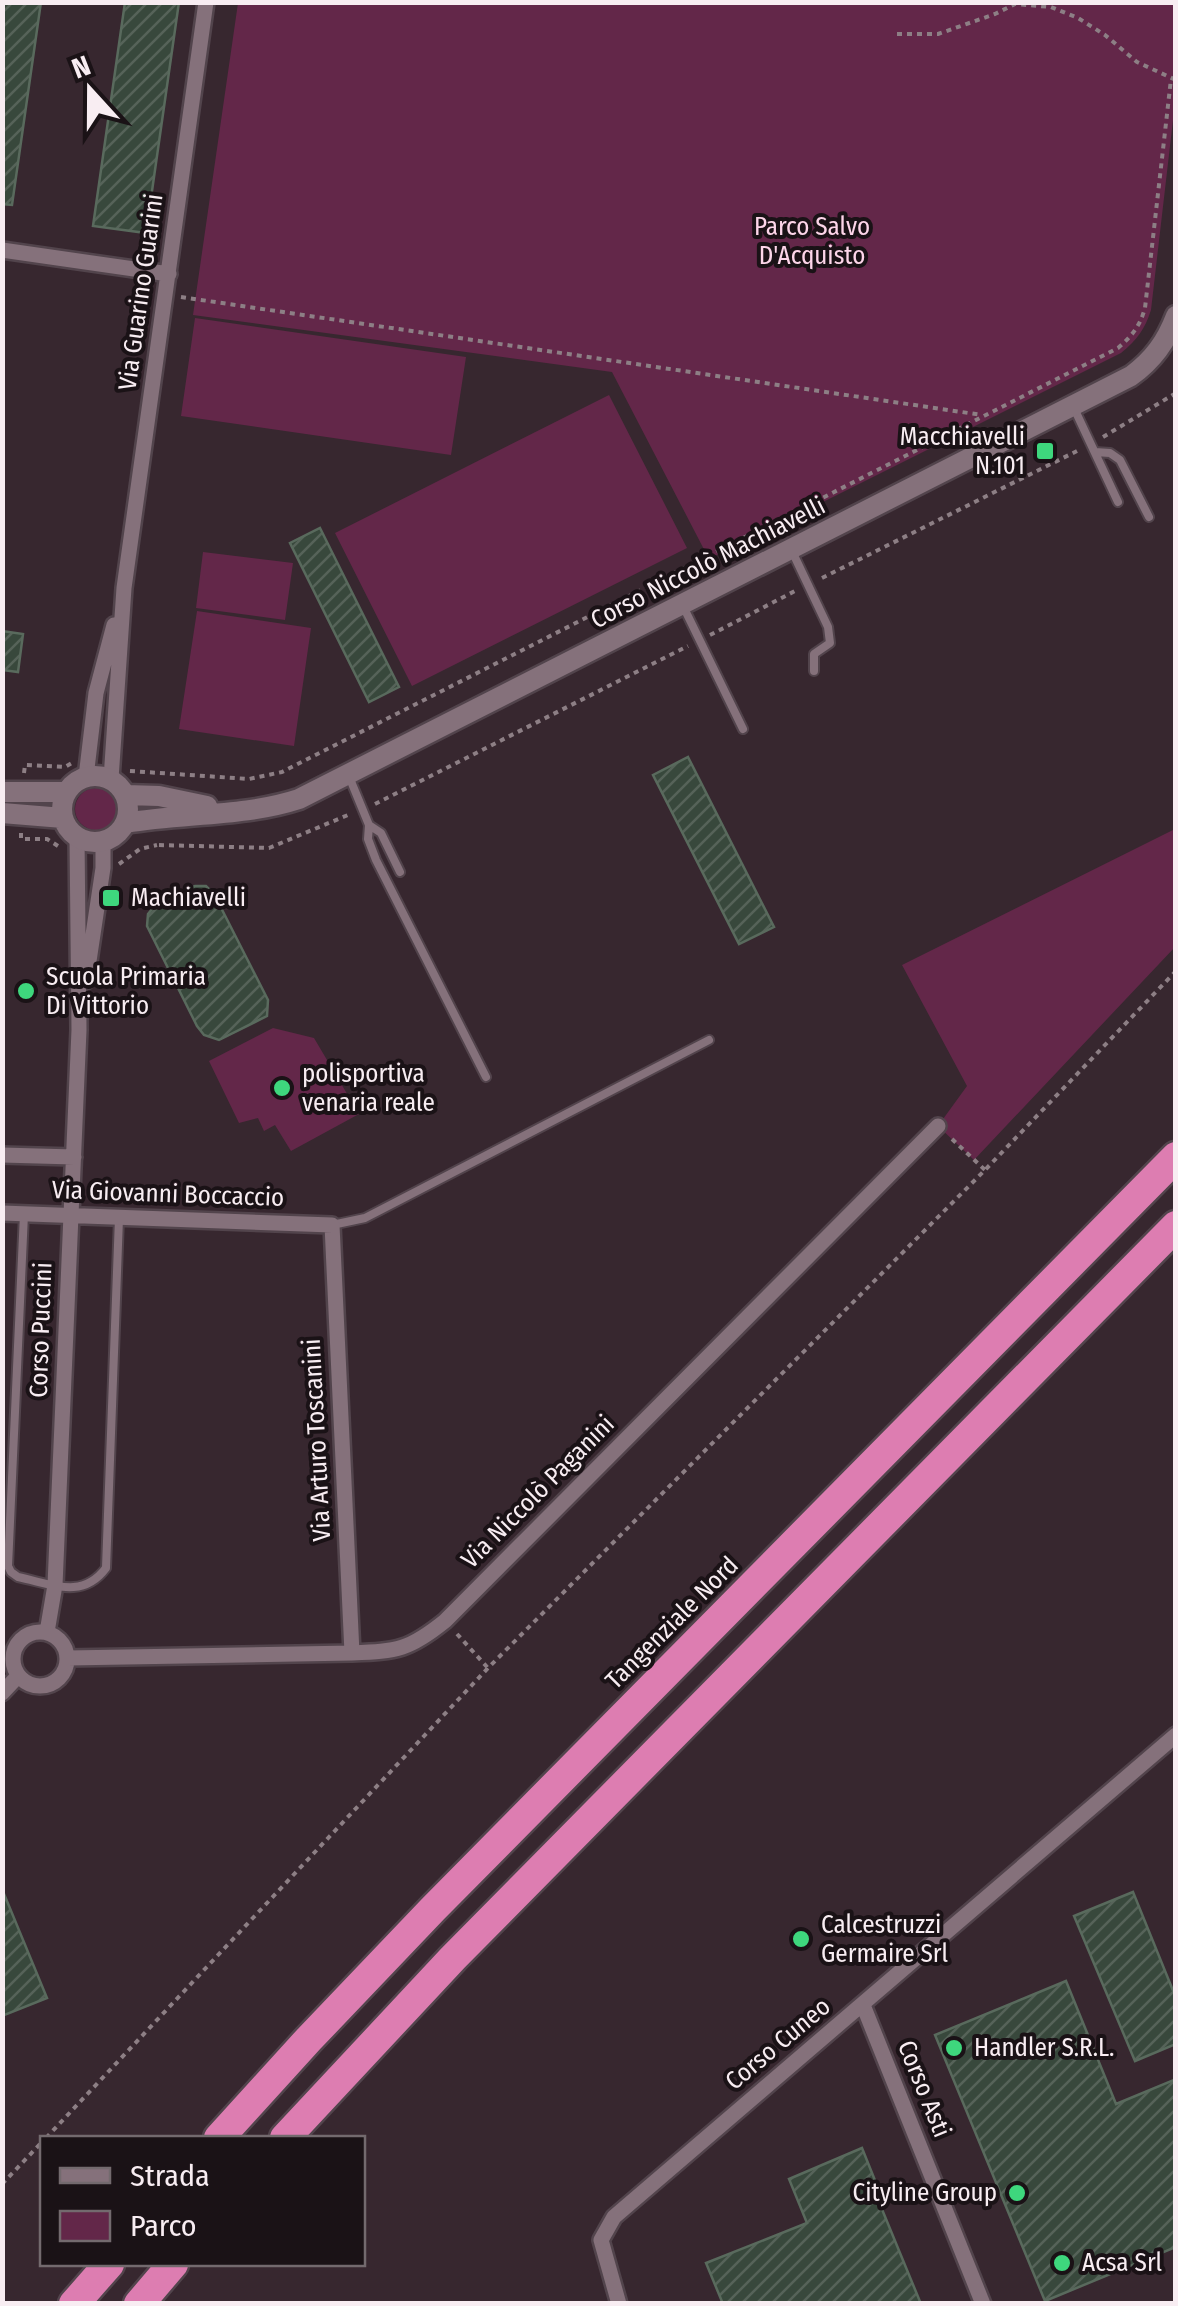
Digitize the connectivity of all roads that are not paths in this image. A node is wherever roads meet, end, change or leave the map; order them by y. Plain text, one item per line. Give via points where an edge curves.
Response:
1 (206, 2) edge
2 (2, 250) edge
3 (169, 274) junction
4 (1176, 316) edge
5 (1074, 406) junction
6 (1093, 448) junction
7 (1118, 502) dead end
8 (1150, 517) dead end
9 (792, 549) junction
10 (124, 588) junction
11 (682, 604) junction
12 (814, 671) dead end
13 (743, 729) dead end
14 (348, 774) junction
15 (86, 776) junction
16 (111, 779) junction
17 (2, 792) edge
18 (66, 792) junction
19 (126, 795) junction
20 (158, 807) junction
21 (2, 813) edge
22 (63, 818) junction
23 (126, 823) junction
24 (369, 824) junction
25 (77, 837) junction
26 (103, 841) junction
27 (400, 872) dead end
28 (80, 1030) junction
29 (709, 1040) dead end
30 (486, 1077) dead end
31 (938, 1126) road end
32 (2, 1154) edge
33 (74, 1156) junction
34 (1176, 1157) edge
35 (2, 1214) edge
36 (24, 1214) junction
37 (71, 1216) junction
38 (119, 1218) junction
39 (332, 1224) junction
40 (1176, 1226) edge
41 (55, 1585) junction
42 (47, 1632) junction
43 (352, 1653) junction
44 (68, 1658) junction
45 (7, 1659) edge
46 (18, 1676) junction
47 (2, 1693) edge
48 (1176, 1734) edge
49 (863, 2005) junction
50 (221, 2136) edge
51 (287, 2136) edge
52 (107, 2266) edge
53 (171, 2266) edge
54 (74, 2304) edge
55 (139, 2304) edge
56 (620, 2304) edge
57 (983, 2304) edge

1 - 3 street, Via Guarino Guarini
2 - 3 street
3 - 10 street, Via Guarino Guarini
4 - 5 street, Corso Niccolò Machiavelli via 1146,365
5 - 6 lane
5 - 9 street, Corso Niccolò Machiavelli
6 - 7 lane
6 - 8 lane via 1120,460
9 - 11 street, Corso Niccolò Machiavelli
9 - 12 lane via 828,627 830,643 814,654
10 - 15 street, Via Guarino Guarini via 96,693
10 - 16 street, Via Guarino Guarini
11 - 13 lane
11 - 14 street, Corso Niccolò Machiavelli
14 - 20 street, Corso Niccolò Machiavelli via 300,799 257,810
14 - 24 lane
15 - 16 street
15 - 18 street
16 - 19 street
17 - 18 street
18 - 22 street
19 - 20 street, Corso Niccolò Machiavelli
19 - 23 street
20 - 23 street, Corso Niccolò Machiavelli
21 - 22 street
22 - 25 street
23 - 26 street
24 - 27 lane via 381,833
24 - 30 lane via 376,860
25 - 26 street
25 - 28 street
26 - 28 street
28 - 33 street, Corso Puccini
29 - 39 lane via 365,1218
31 - 43 street, Via Niccolò Paganini via 446,1621 394,1651
32 - 33 street, Via Giovanni Boccaccio
33 - 37 street, Corso Puccini
34 - 50 highway, Tangenziale Nord via 462,1880
35 - 36 street, Via Giovanni Boccaccio
36 - 37 street, Via Giovanni Boccaccio
36 - 41 lane via 8,1566 18,1577
37 - 38 street, Via Giovanni Boccaccio
37 - 41 street, Corso Puccini
38 - 39 street, Via Giovanni Boccaccio
38 - 41 lane via 106,1568 81,1588
39 - 43 street, Via Arturo Toscanini
40 - 51 highway via 453,1958
41 - 42 street, Corso Puccini
42 - 44 street via 66,1647
42 - 45 street via 29,1634
43 - 44 street, Via Niccolò Paganini
44 - 46 street via 50,1686
45 - 46 street
46 - 47 street
48 - 49 street, Corso Cuneo
49 - 56 street, Corso Cuneo via 614,2216 600,2240
49 - 57 street, Corso Asti
52 - 54 highway
53 - 55 highway

